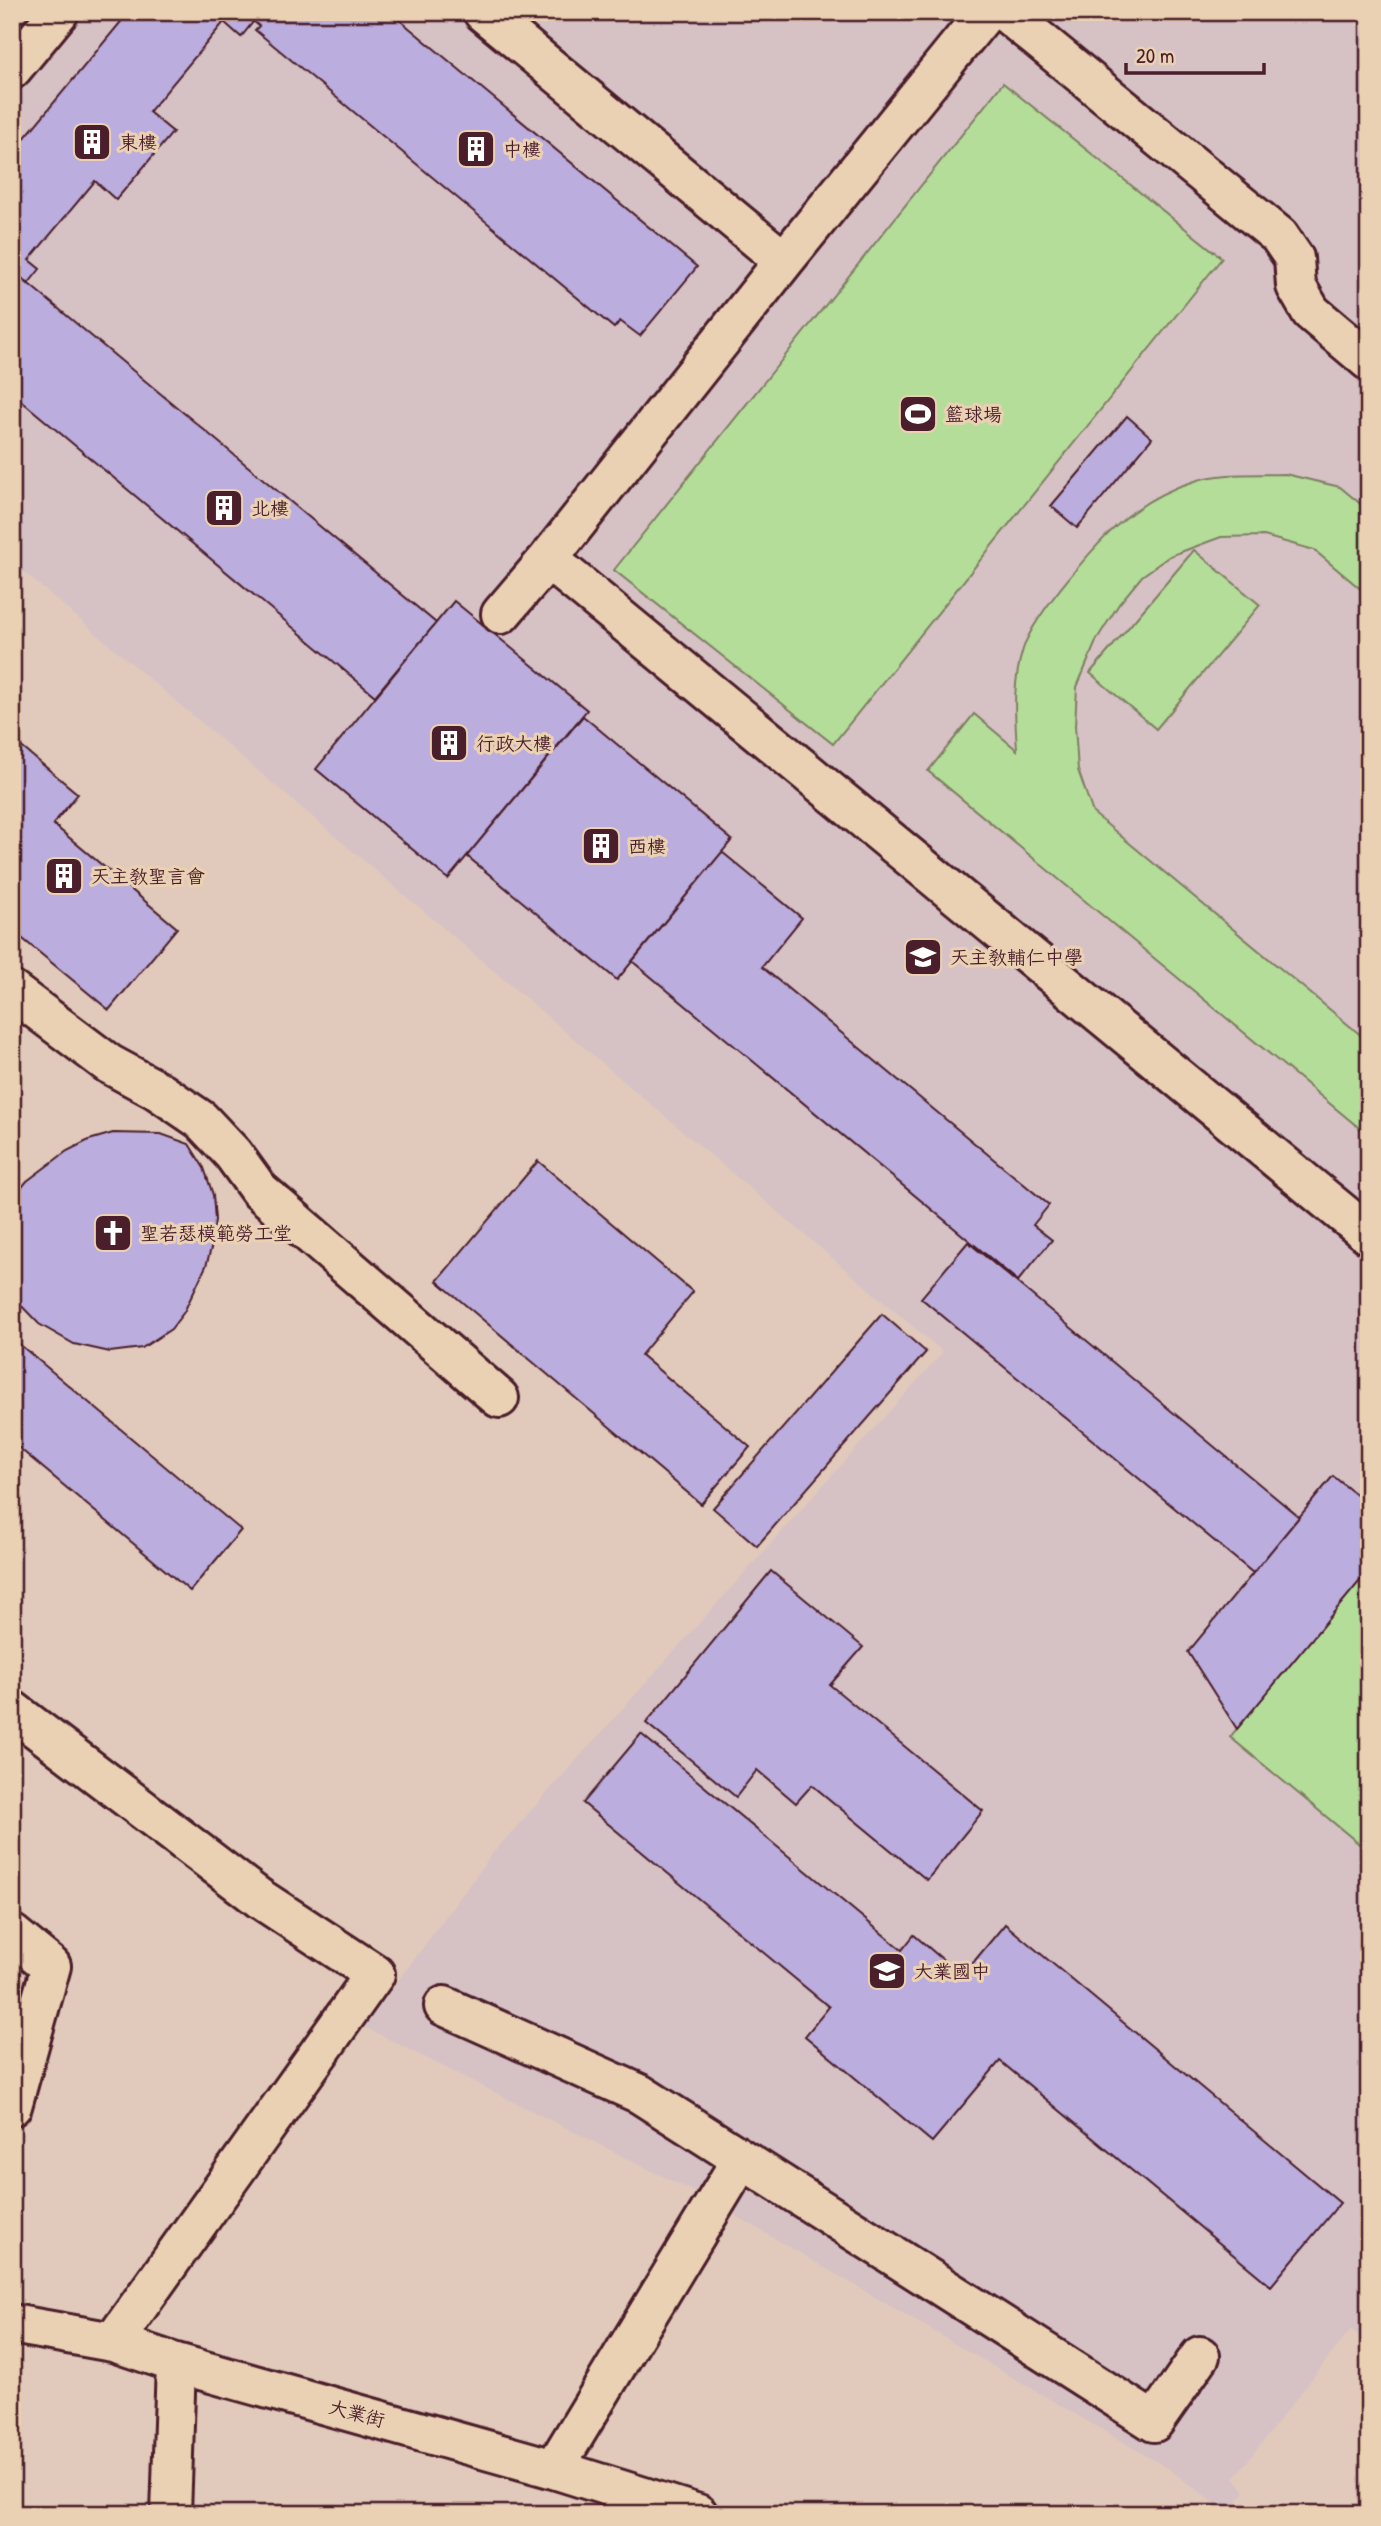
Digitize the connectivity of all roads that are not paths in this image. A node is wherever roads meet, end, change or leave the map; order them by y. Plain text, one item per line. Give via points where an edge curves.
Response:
1 (59, 12) edge
2 (483, 12) edge
3 (986, 12) edge
4 (1005, 12) edge
5 (12, 69) edge
6 (784, 261) junction
7 (1369, 361) edge
8 (548, 559) junction
9 (501, 614) dead end
10 (12, 991) edge
11 (1369, 1235) edge
12 (499, 1398) dead end
13 (12, 1710) edge
14 (12, 1934) edge
15 (444, 2006) dead end
16 (12, 2106) edge
17 (741, 2160) junction
18 (12, 2324) edge
19 (113, 2342) junction
20 (1200, 2356) dead end
21 (176, 2363) junction
22 (554, 2469) junction
23 (171, 2514) edge
24 (698, 2514) edge

1 - 5 street
2 - 6 street
3 - 6 street
4 - 7 street via 1279,236 1294,258 1296,286 1311,312
6 - 8 street
8 - 9 street
8 - 11 street
10 - 12 street via 109,1064 201,1120 259,1190
13 - 19 street via 259,1898 375,1974
14 - 16 street via 51,1966
15 - 17 street via 640,2094
17 - 20 street via 1154,2422
17 - 22 street
18 - 19 street, 大業街
19 - 21 street, 大業街
21 - 22 street, 大業街
21 - 23 street
22 - 24 street, 大業街

